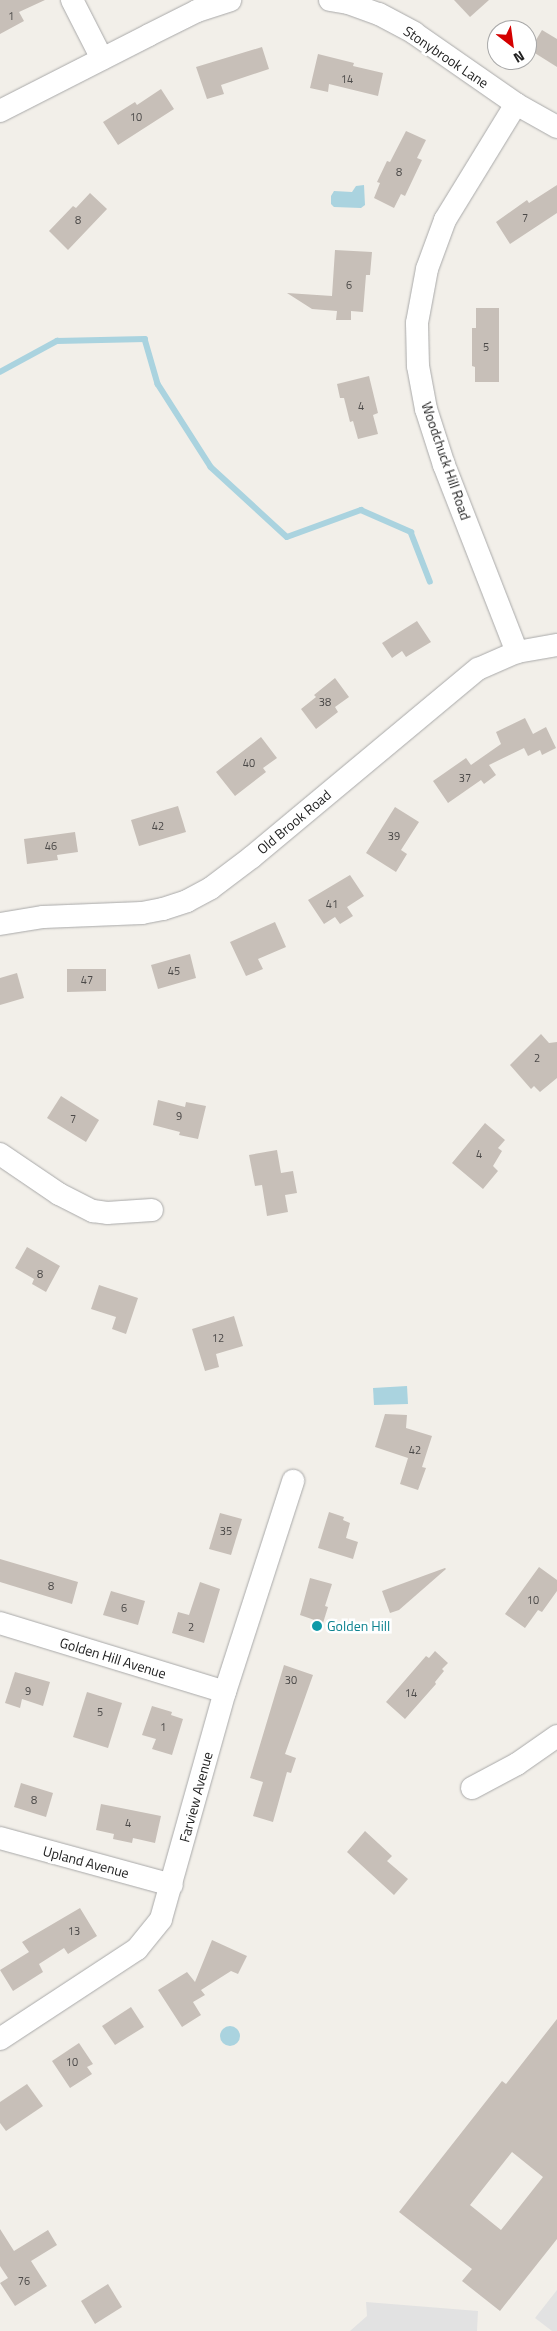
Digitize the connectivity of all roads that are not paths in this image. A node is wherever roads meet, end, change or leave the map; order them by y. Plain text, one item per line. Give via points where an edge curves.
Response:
1 (72, 0) edge
2 (230, 0) edge
3 (330, 0) edge
4 (102, 59) junction
5 (516, 104) junction
6 (0, 111) edge
7 (557, 128) edge
8 (557, 645) edge
9 (517, 652) junction
10 (0, 924) edge
11 (0, 1154) edge
12 (152, 1210) dead end
13 (293, 1481) dead end
14 (0, 1623) edge
15 (225, 1692) junction
16 (557, 1736) edge
17 (472, 1788) dead end
18 (0, 1838) edge
19 (172, 1885) junction
20 (0, 2039) edge

1 - 4 street
2 - 4 street
3 - 5 street, Stonybrook Lane via 379,14 414,33
4 - 6 street
5 - 7 street, Stonybrook Lane
5 - 9 street, Woodchuck Hill Road via 445,220 427,269 417,323 418,366 426,409 444,465
8 - 9 street, Old Brook Road
9 - 10 street, Old Brook Road via 467,678 252,858 211,888 163,909 142,913 43,917
11 - 12 street via 59,1194 93,1211
13 - 15 street, Farview Avenue
14 - 15 street, Golden Hill Avenue
15 - 19 street, Farview Avenue
16 - 17 street via 517,1764
18 - 19 street, Upland Avenue
19 - 20 street, Farview Avenue via 161,1919 141,1946

